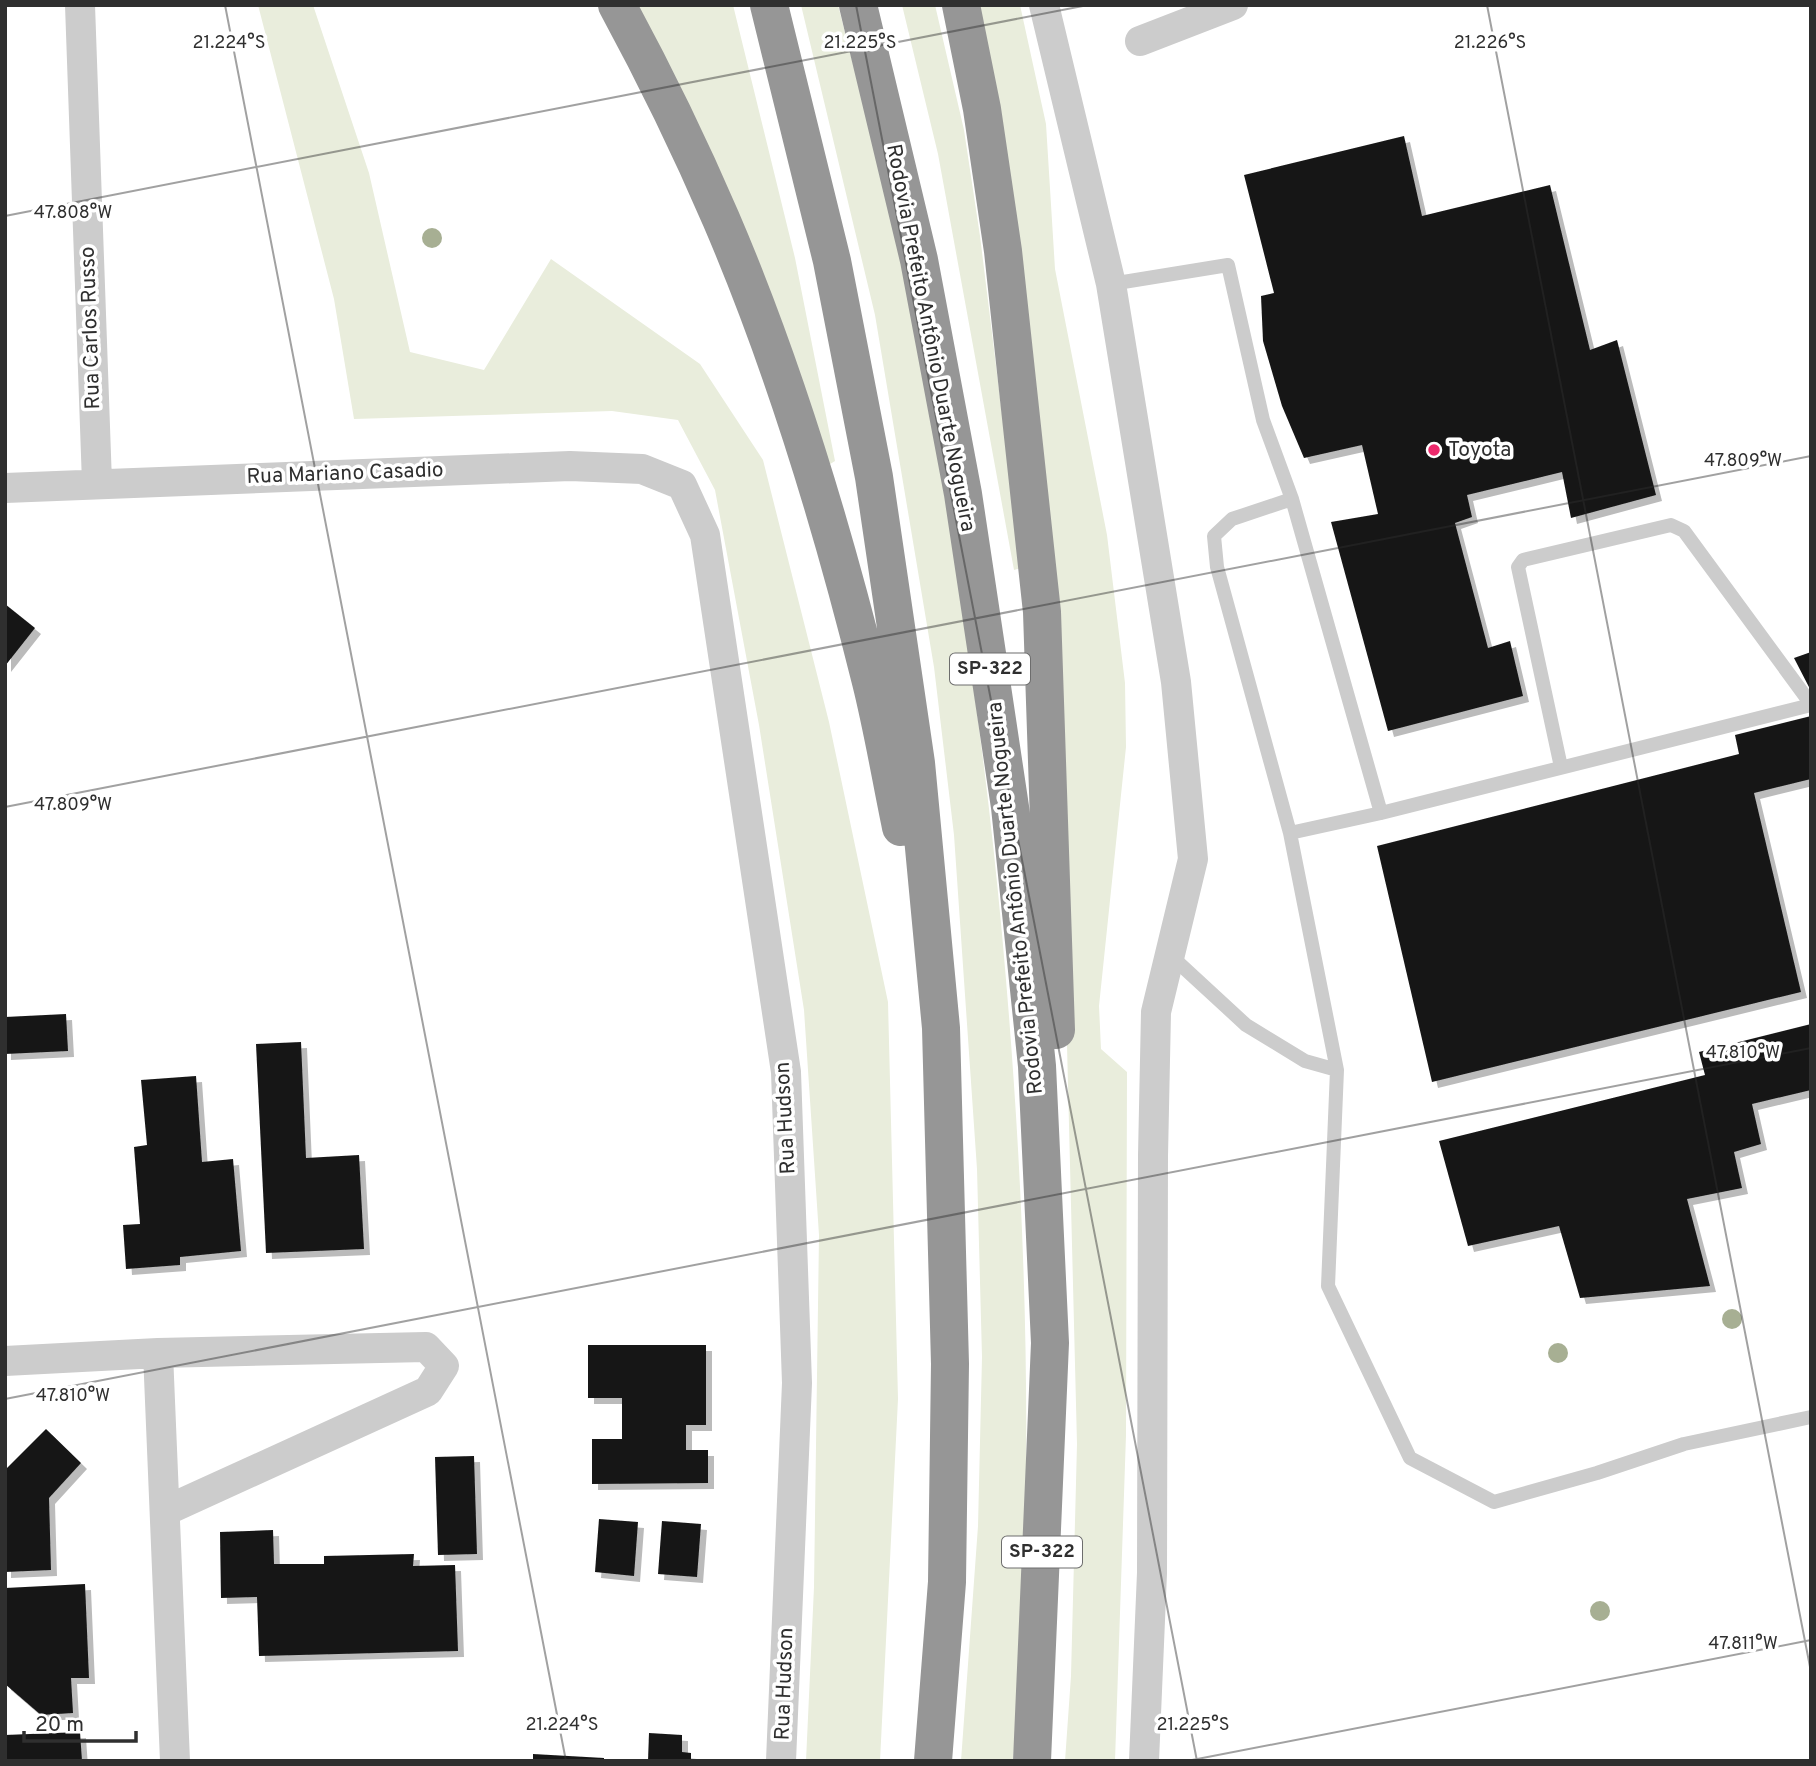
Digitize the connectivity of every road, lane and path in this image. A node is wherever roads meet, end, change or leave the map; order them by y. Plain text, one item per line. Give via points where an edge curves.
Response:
1 (80, 5) edge
2 (617, 5) edge
3 (769, 5) edge
4 (858, 5) edge
5 (961, 5) edge
6 (1044, 5) edge
7 (1233, 5) edge
8 (1140, 41) dead end
9 (1111, 284) junction
10 (97, 483) junction
11 (682, 485) joint
12 (5, 488) edge
13 (1292, 499) junction
14 (1811, 704) edge
15 (1561, 768) junction
16 (1381, 813) junction
17 (1290, 832) junction
18 (1170, 955) junction
19 (941, 1028) junction
20 (1337, 1070) junction
21 (1050, 1343) junction
22 (158, 1353) junction
23 (5, 1361) edge
24 (1811, 1417) edge
25 (166, 1511) junction
26 (175, 1761) edge
27 (781, 1761) edge
28 (933, 1761) edge
29 (1031, 1761) edge
30 (1144, 1761) edge

1 - 10 street, Rua Carlos Russo
2 - 19 highway via 722,220 824,505 872,684
3 - 19 highway via 832,261 874,477 916,763
4 - 21 highway, Rodovia Prefeito Antônio Duarte Nogueira / SP-322 via 919,260 956,455 1008,793 1037,1066
5 - 21 highway via 1003,251 1042,612 1057,1012
6 - 9 street
7 - 8 street
9 - 13 lane via 1227,265 1263,420
9 - 18 street via 1176,682 1193,859
10 - 11 street, Rua Mariano Casadio via 570,466 642,469
10 - 12 street, Rua Mariano Casadio
11 - 27 street, Rua Hudson via 705,535 786,1072 797,1383
13 - 16 lane
13 - 17 lane via 1232,519 1214,536 1217,567
14 - 15 lane
14 - 15 lane via 1684,531 1671,525 1523,559 1518,566
15 - 16 lane
16 - 17 lane
17 - 20 lane
18 - 20 lane via 1246,1025 1305,1061
18 - 30 street via 1156,1012 1153,1573
19 - 28 highway via 950,1364 947,1582
20 - 24 lane via 1328,1286 1410,1458 1494,1502 1684,1444
21 - 29 highway, Rodovia Prefeito Antônio Duarte Nogueira / SP-322
22 - 23 street
22 - 25 street
22 - 25 street via 426,1347 444,1366 428,1391
25 - 26 street

